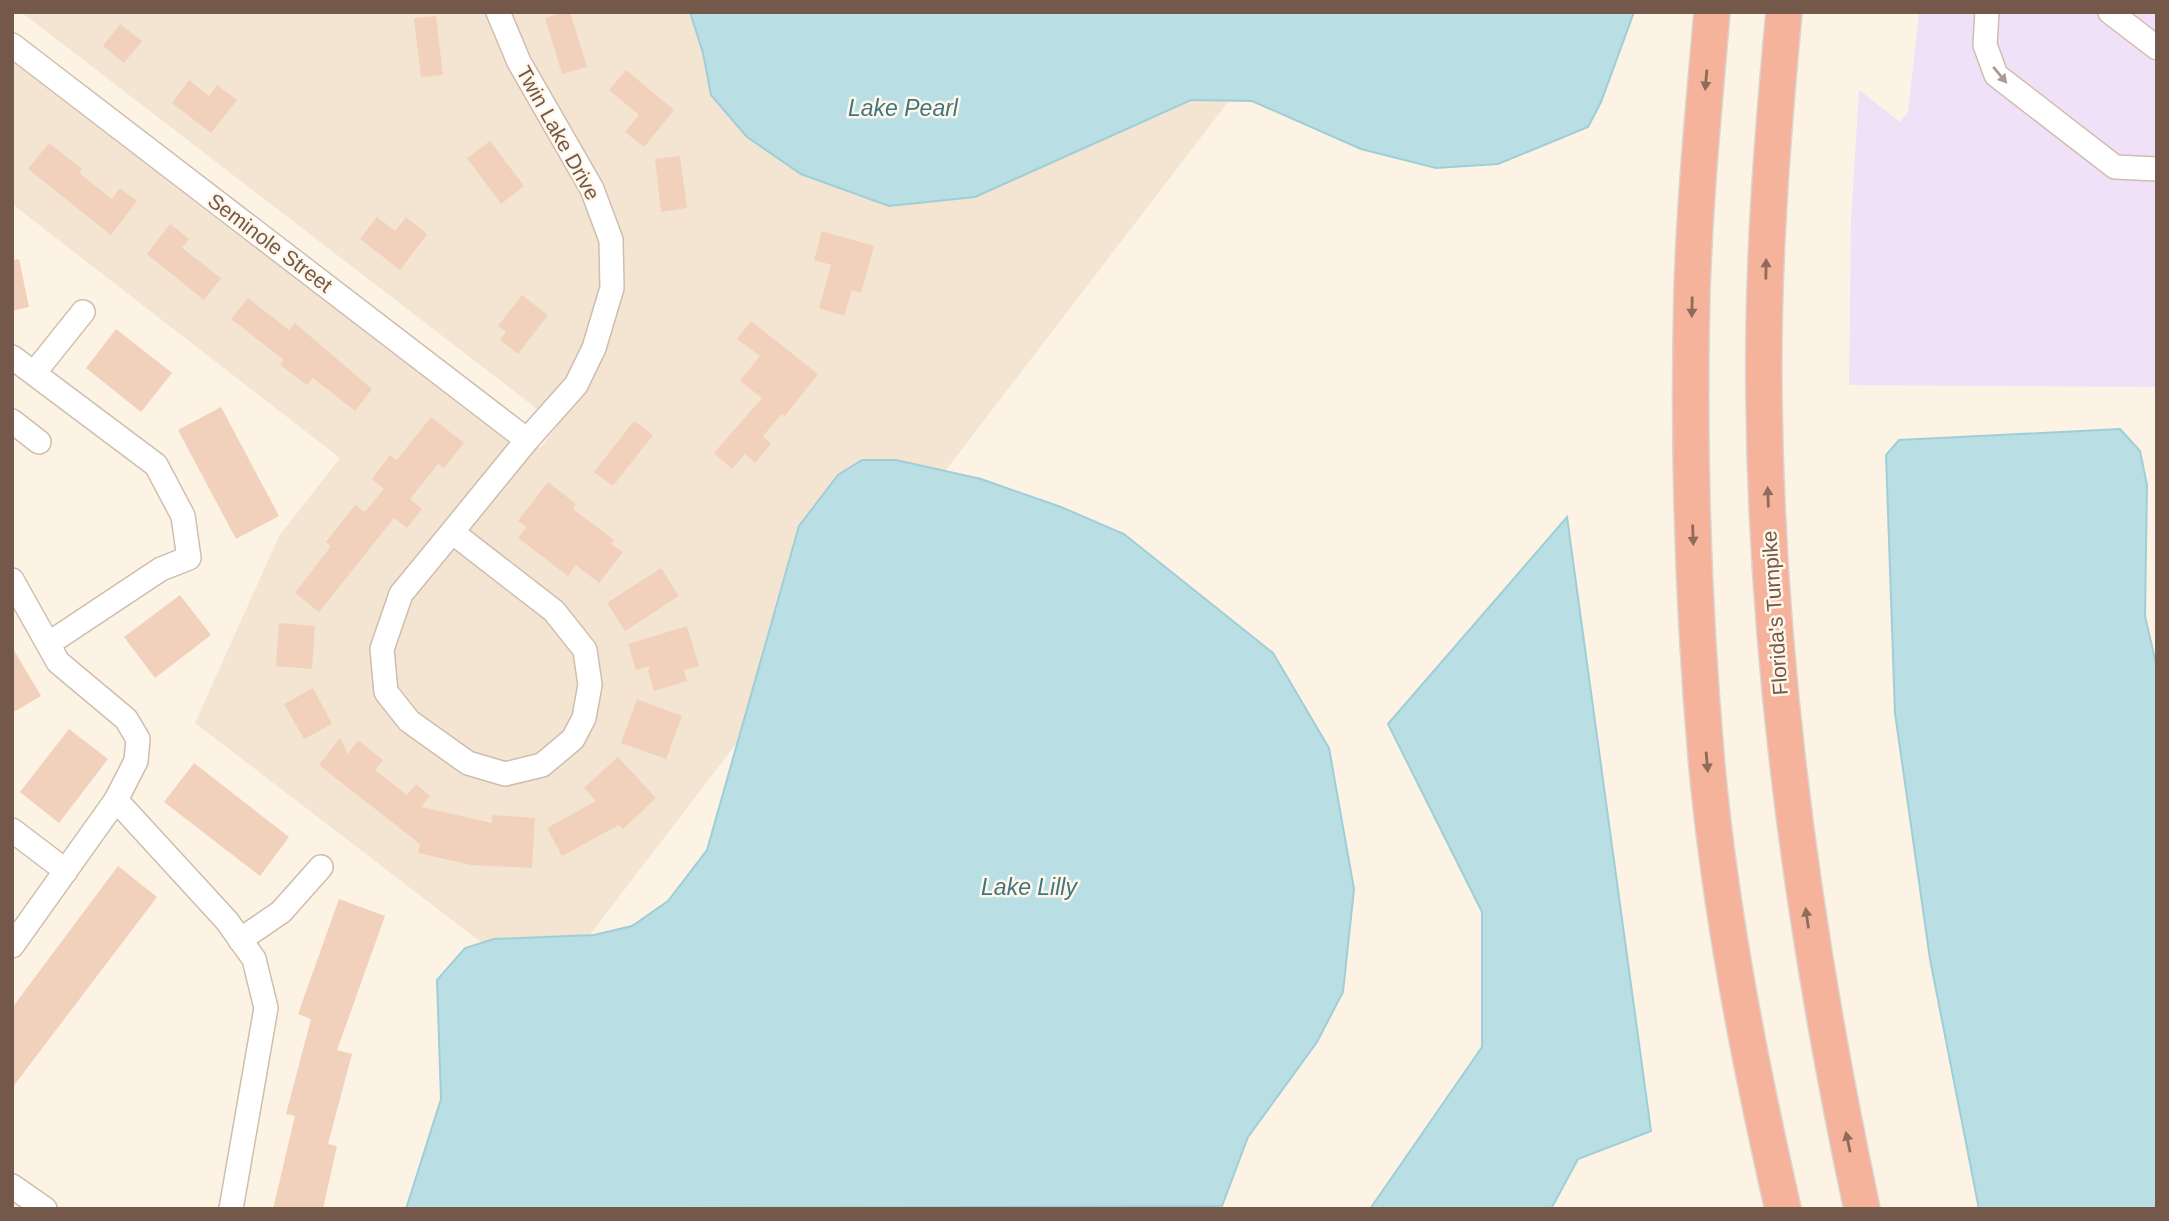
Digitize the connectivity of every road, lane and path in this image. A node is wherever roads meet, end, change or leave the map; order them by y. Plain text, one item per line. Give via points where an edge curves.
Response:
1 (498, 12) edge
2 (1712, 12) edge
3 (1784, 12) edge
4 (1987, 12) edge
5 (2110, 12) edge
6 (12, 45) edge
7 (2157, 48) edge
8 (2156, 170) edge
9 (83, 312) dead end
10 (12, 357) edge
11 (35, 372) junction
12 (12, 421) edge
13 (527, 440) junction
14 (39, 442) dead end
15 (452, 532) junction
16 (12, 580) edge
17 (48, 643) junction
18 (116, 800) junction
19 (12, 830) edge
20 (321, 867) dead end
21 (66, 871) junction
22 (240, 940) junction
23 (12, 946) edge
24 (12, 1186) edge
25 (45, 1209) edge
26 (231, 1209) edge
27 (1783, 1209) edge
28 (1862, 1209) edge

1 - 13 street, Twin Lake Drive via 519,62 592,189 611,240 612,288 594,348 576,385
2 -> 27 highway via 1692,288 1690,453 1695,609 1707,770 1731,940
28 -> 3 highway, Florida's Turnpike via 1811,950 1787,773 1772,604 1763,398 1768,191
4 -> 8 street via 1985,45 1996,75 2116,167
5 - 7 street
6 - 13 street, Seminole Street
9 - 11 street
10 - 11 street
11 - 17 street via 156,465 188,535 189,558 161,569
12 - 14 street
13 - 15 street, Twin Lake Drive
15 - 15 street via 401,594 382,649 386,692 409,720 468,763 505,774 542,765 573,739 584,718 590,684 585,650 554,611
16 - 17 street
17 - 18 street via 58,662 126,719 138,739 136,761
18 - 21 street
18 - 22 street
19 - 21 street
20 - 22 street via 281,912
21 - 23 street
22 - 26 street via 254,959 266,1008
24 - 25 street

